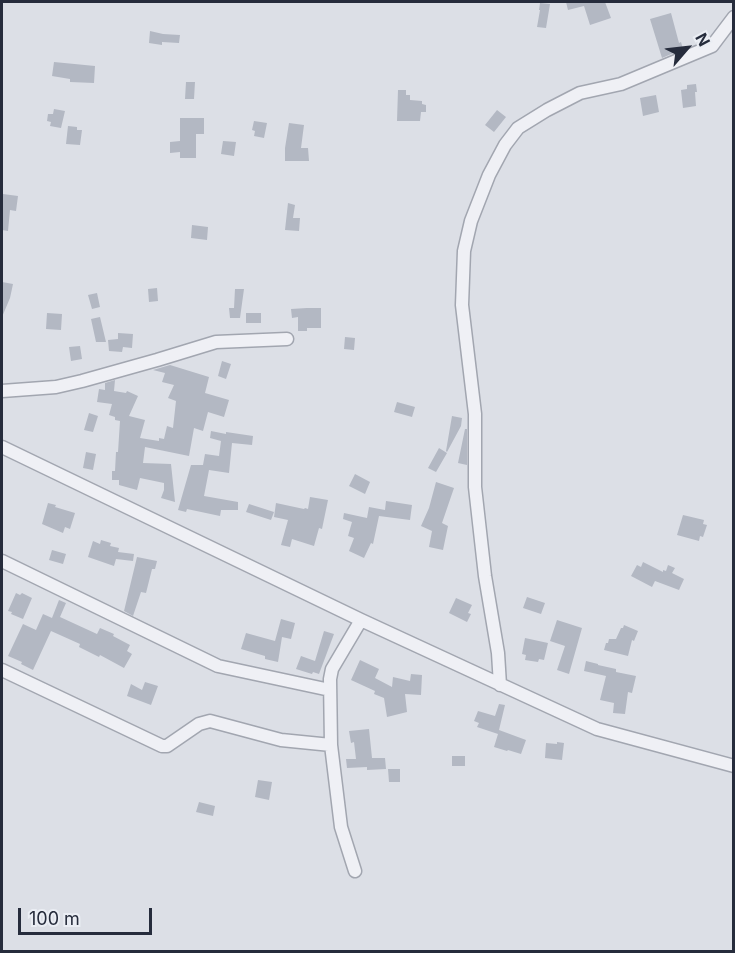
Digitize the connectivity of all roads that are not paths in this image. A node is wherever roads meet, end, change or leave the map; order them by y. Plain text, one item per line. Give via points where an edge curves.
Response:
1 (734, 17) edge
2 (287, 339) dead end
3 (2, 391) edge
4 (2, 447) edge
5 (2, 561) edge
6 (361, 620) junction
7 (2, 670) edge
8 (500, 685) junction
9 (330, 690) junction
10 (331, 746) junction
11 (734, 766) edge
12 (355, 871) dead end

1 - 8 street via 712,46 621,84 580,93 518,128 489,175 471,221 464,251 462,305 475,414 475,487
2 - 3 street via 216,342 56,387
4 - 6 street
5 - 9 street via 218,666
6 - 8 street
6 - 9 street via 332,669
7 - 10 street via 162,746 210,721 281,740
8 - 11 street via 597,729
9 - 10 street
10 - 12 street via 340,827

